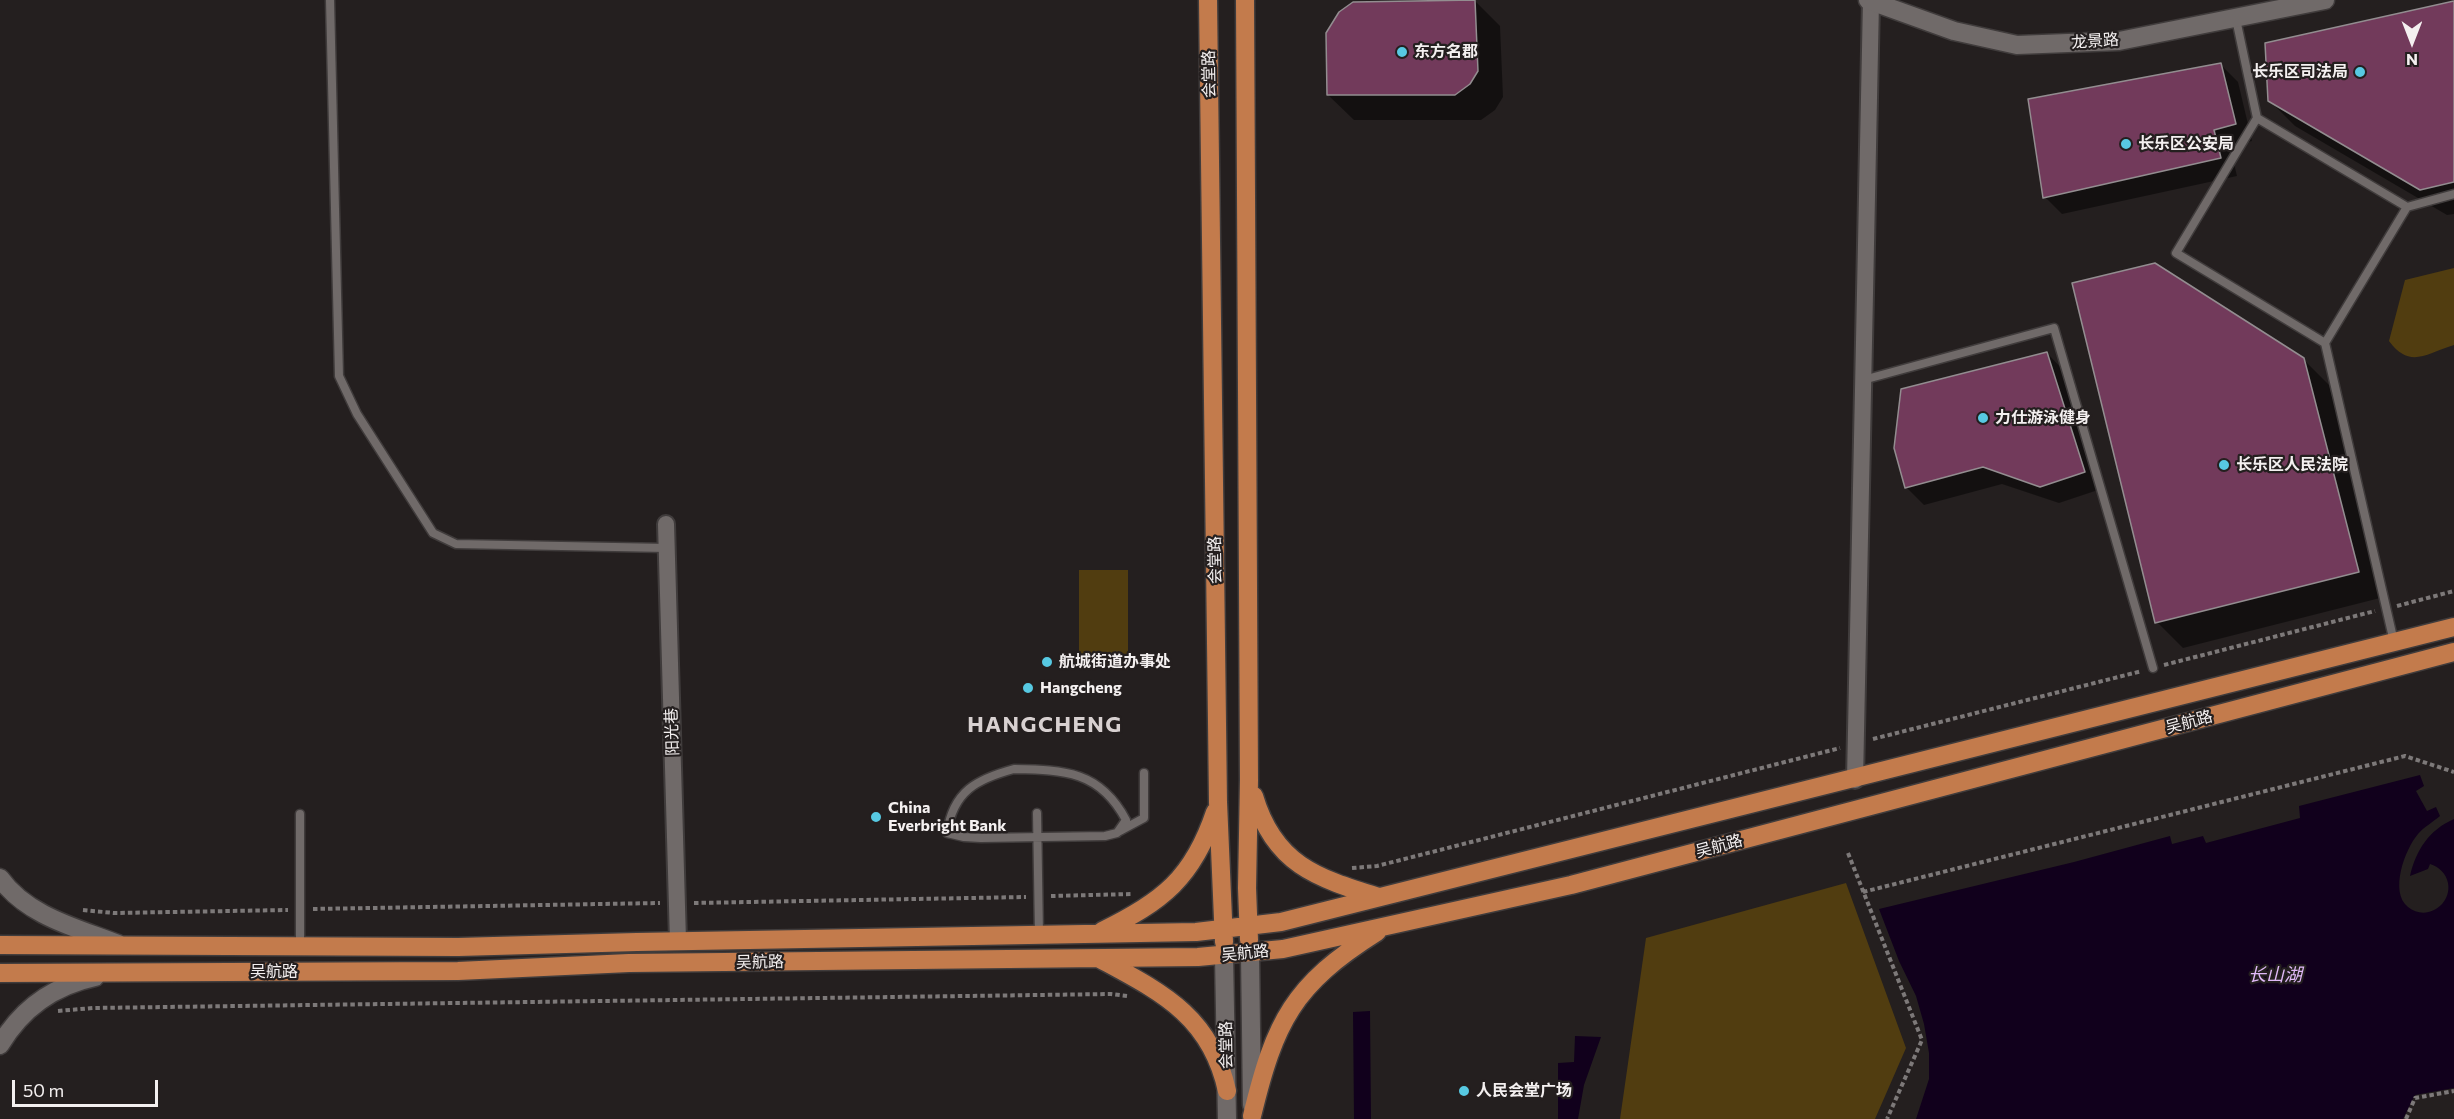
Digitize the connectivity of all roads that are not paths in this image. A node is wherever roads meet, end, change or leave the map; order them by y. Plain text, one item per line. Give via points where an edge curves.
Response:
1 (330, 0) edge
2 (1208, 0) edge
3 (1245, 0) edge
4 (1869, 0) edge
5 (2325, 0) edge
6 (2236, 19) junction
7 (2257, 118) junction
8 (2454, 194) edge
9 (2407, 207) junction
10 (2325, 343) junction
11 (1863, 380) junction
12 (666, 524) dead end
13 (667, 548) junction
14 (2454, 627) edge
15 (2394, 643) junction
16 (2454, 652) edge
17 (2153, 668) road end
18 (1144, 773) dead end
19 (1250, 780) junction
20 (1855, 780) junction
21 (1218, 802) junction
22 (1037, 813) dead end
23 (300, 814) dead end
24 (1117, 833) junction
25 (1037, 837) junction
26 (0, 878) edge
27 (1381, 898) junction
28 (1386, 926) junction
29 (1249, 928) junction
30 (1224, 930) junction
31 (1096, 935) junction
32 (1039, 936) junction
33 (678, 941) junction
34 (118, 944) junction
35 (0, 945) edge
36 (300, 946) junction
37 (1250, 954) junction
38 (1224, 956) junction
39 (1098, 958) junction
40 (115, 973) junction
41 (0, 974) edge
42 (0, 1045) edge
43 (1227, 1091) junction
44 (1252, 1118) edge
45 (1227, 1119) edge

1 - 13 lane via 339,376 357,414 434,533 456,544
2 - 21 main road, 会堂路
3 - 19 main road, 会堂路
4 - 6 main road, 龙景路 via 1954,31 2017,45 2119,41
4 - 11 street
5 - 6 main road, 龙景路
6 - 7 lane
7 - 9 lane
7 - 10 lane via 2175,254
8 - 9 lane
9 - 10 lane
10 - 15 lane
11 - 17 lane via 2054,328
11 - 20 street
12 - 13 street, 阳光巷
13 - 33 street, 阳光巷
14 - 15 main road, 吴航路
15 - 20 main road, 吴航路
16 - 28 main road, 吴航路 via 1571,885
18 - 24 lane via 1144,818
19 - 27 main road via 1269,834 1284,851 1324,878
19 - 29 main road, 会堂路
20 - 27 main road, 吴航路
21 - 30 main road, 会堂路
21 - 31 main road via 1210,827 1182,878 1142,910
22 - 25 lane
23 - 36 lane
24 - 25 lane
24 - 25 lane via 1126,820 1118,805 1095,782 1063,771 1014,769 977,782 964,792 952,808 946,833 981,838
25 - 32 lane
26 - 34 main road via 15,894 51,918
27 - 29 main road, 吴航路
28 - 37 main road, 吴航路
28 - 44 main road via 1310,982 1290,1009 1273,1042
29 - 30 main road, 吴航路
29 - 37 main road, 会堂路
30 - 31 main road, 吴航路
30 - 38 main road, 会堂路
31 - 32 main road, 吴航路
32 - 33 main road, 吴航路
33 - 36 main road, 吴航路 via 458,947
34 - 35 main road, 吴航路
34 - 36 main road, 吴航路
37 - 38 main road, 吴航路
37 - 44 main road, 会堂路
38 - 39 main road, 吴航路
38 - 43 main road, 会堂路
39 - 40 main road, 吴航路 via 629,963 458,971
39 - 43 main road via 1157,990 1184,1012 1216,1053
40 - 41 main road, 吴航路
40 - 42 main road via 73,981 53,990 29,1010
43 - 45 main road, 会堂路

